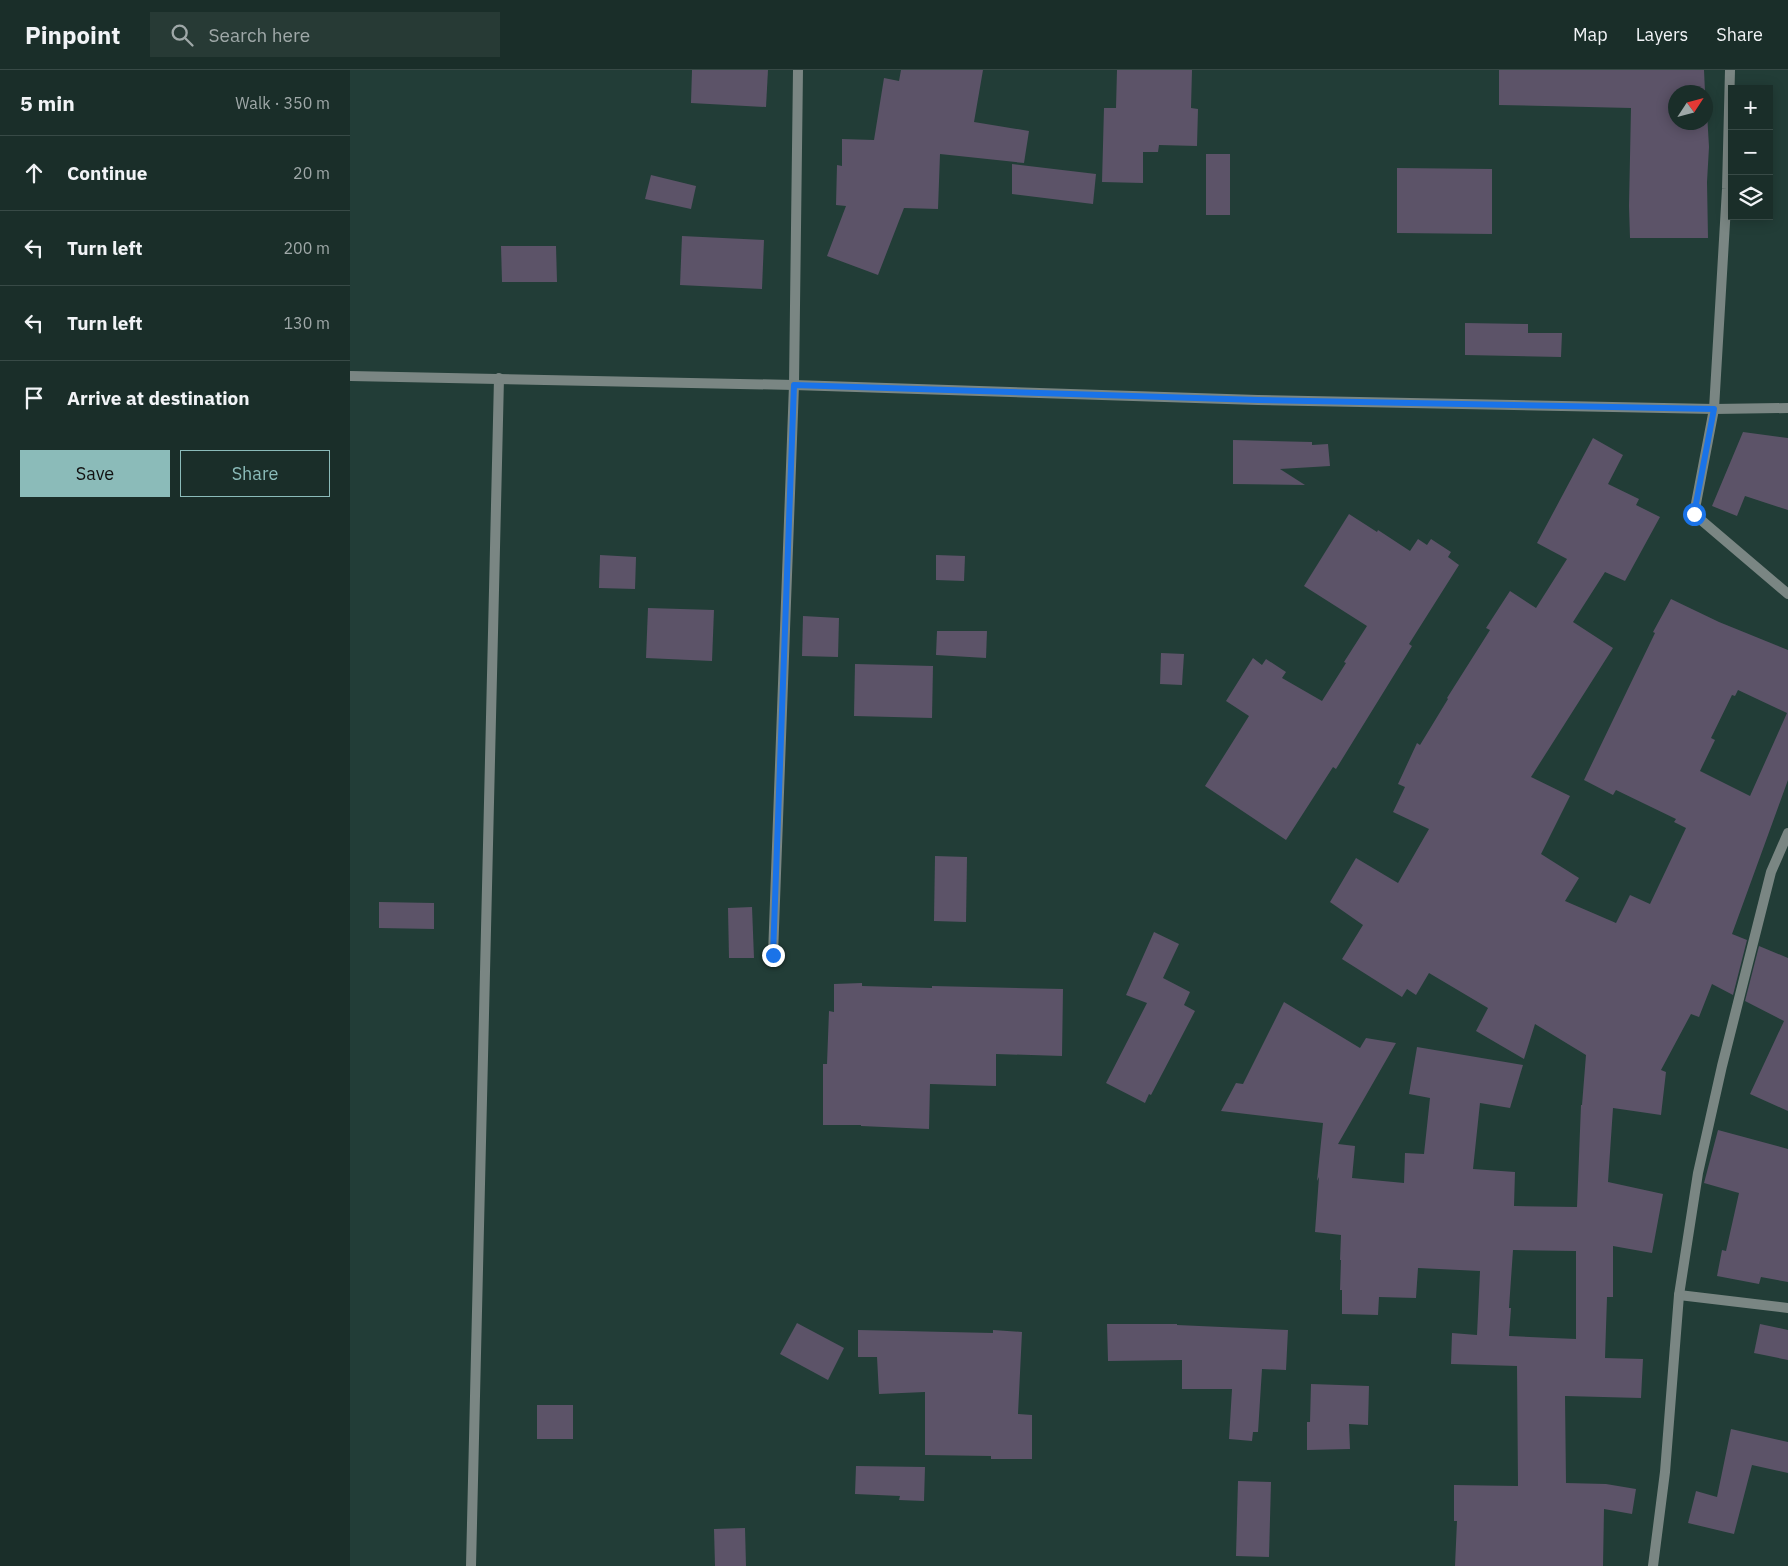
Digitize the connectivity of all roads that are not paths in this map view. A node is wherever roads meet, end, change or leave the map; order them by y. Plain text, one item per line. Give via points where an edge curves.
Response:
1 (798, 70) edge
2 (1730, 70) edge
3 (350, 376) edge
4 (499, 378) junction
5 (794, 385) junction
6 (1788, 408) edge
7 (1714, 409) junction
8 (1788, 594) edge
9 (1788, 834) edge
10 (773, 955) dead end
11 (1679, 1295) junction
12 (1788, 1308) edge
13 (471, 1566) edge
14 (1653, 1566) edge

1 - 5 street
2 - 7 street via 1727,189
3 - 4 street
4 - 5 street
4 - 13 street
5 - 7 street via 1258,400
5 - 10 street
6 - 7 street
7 - 8 street via 1694,514
9 - 11 street via 1772,872 1722,1066 1698,1173
11 - 12 street
11 - 14 street via 1665,1472

